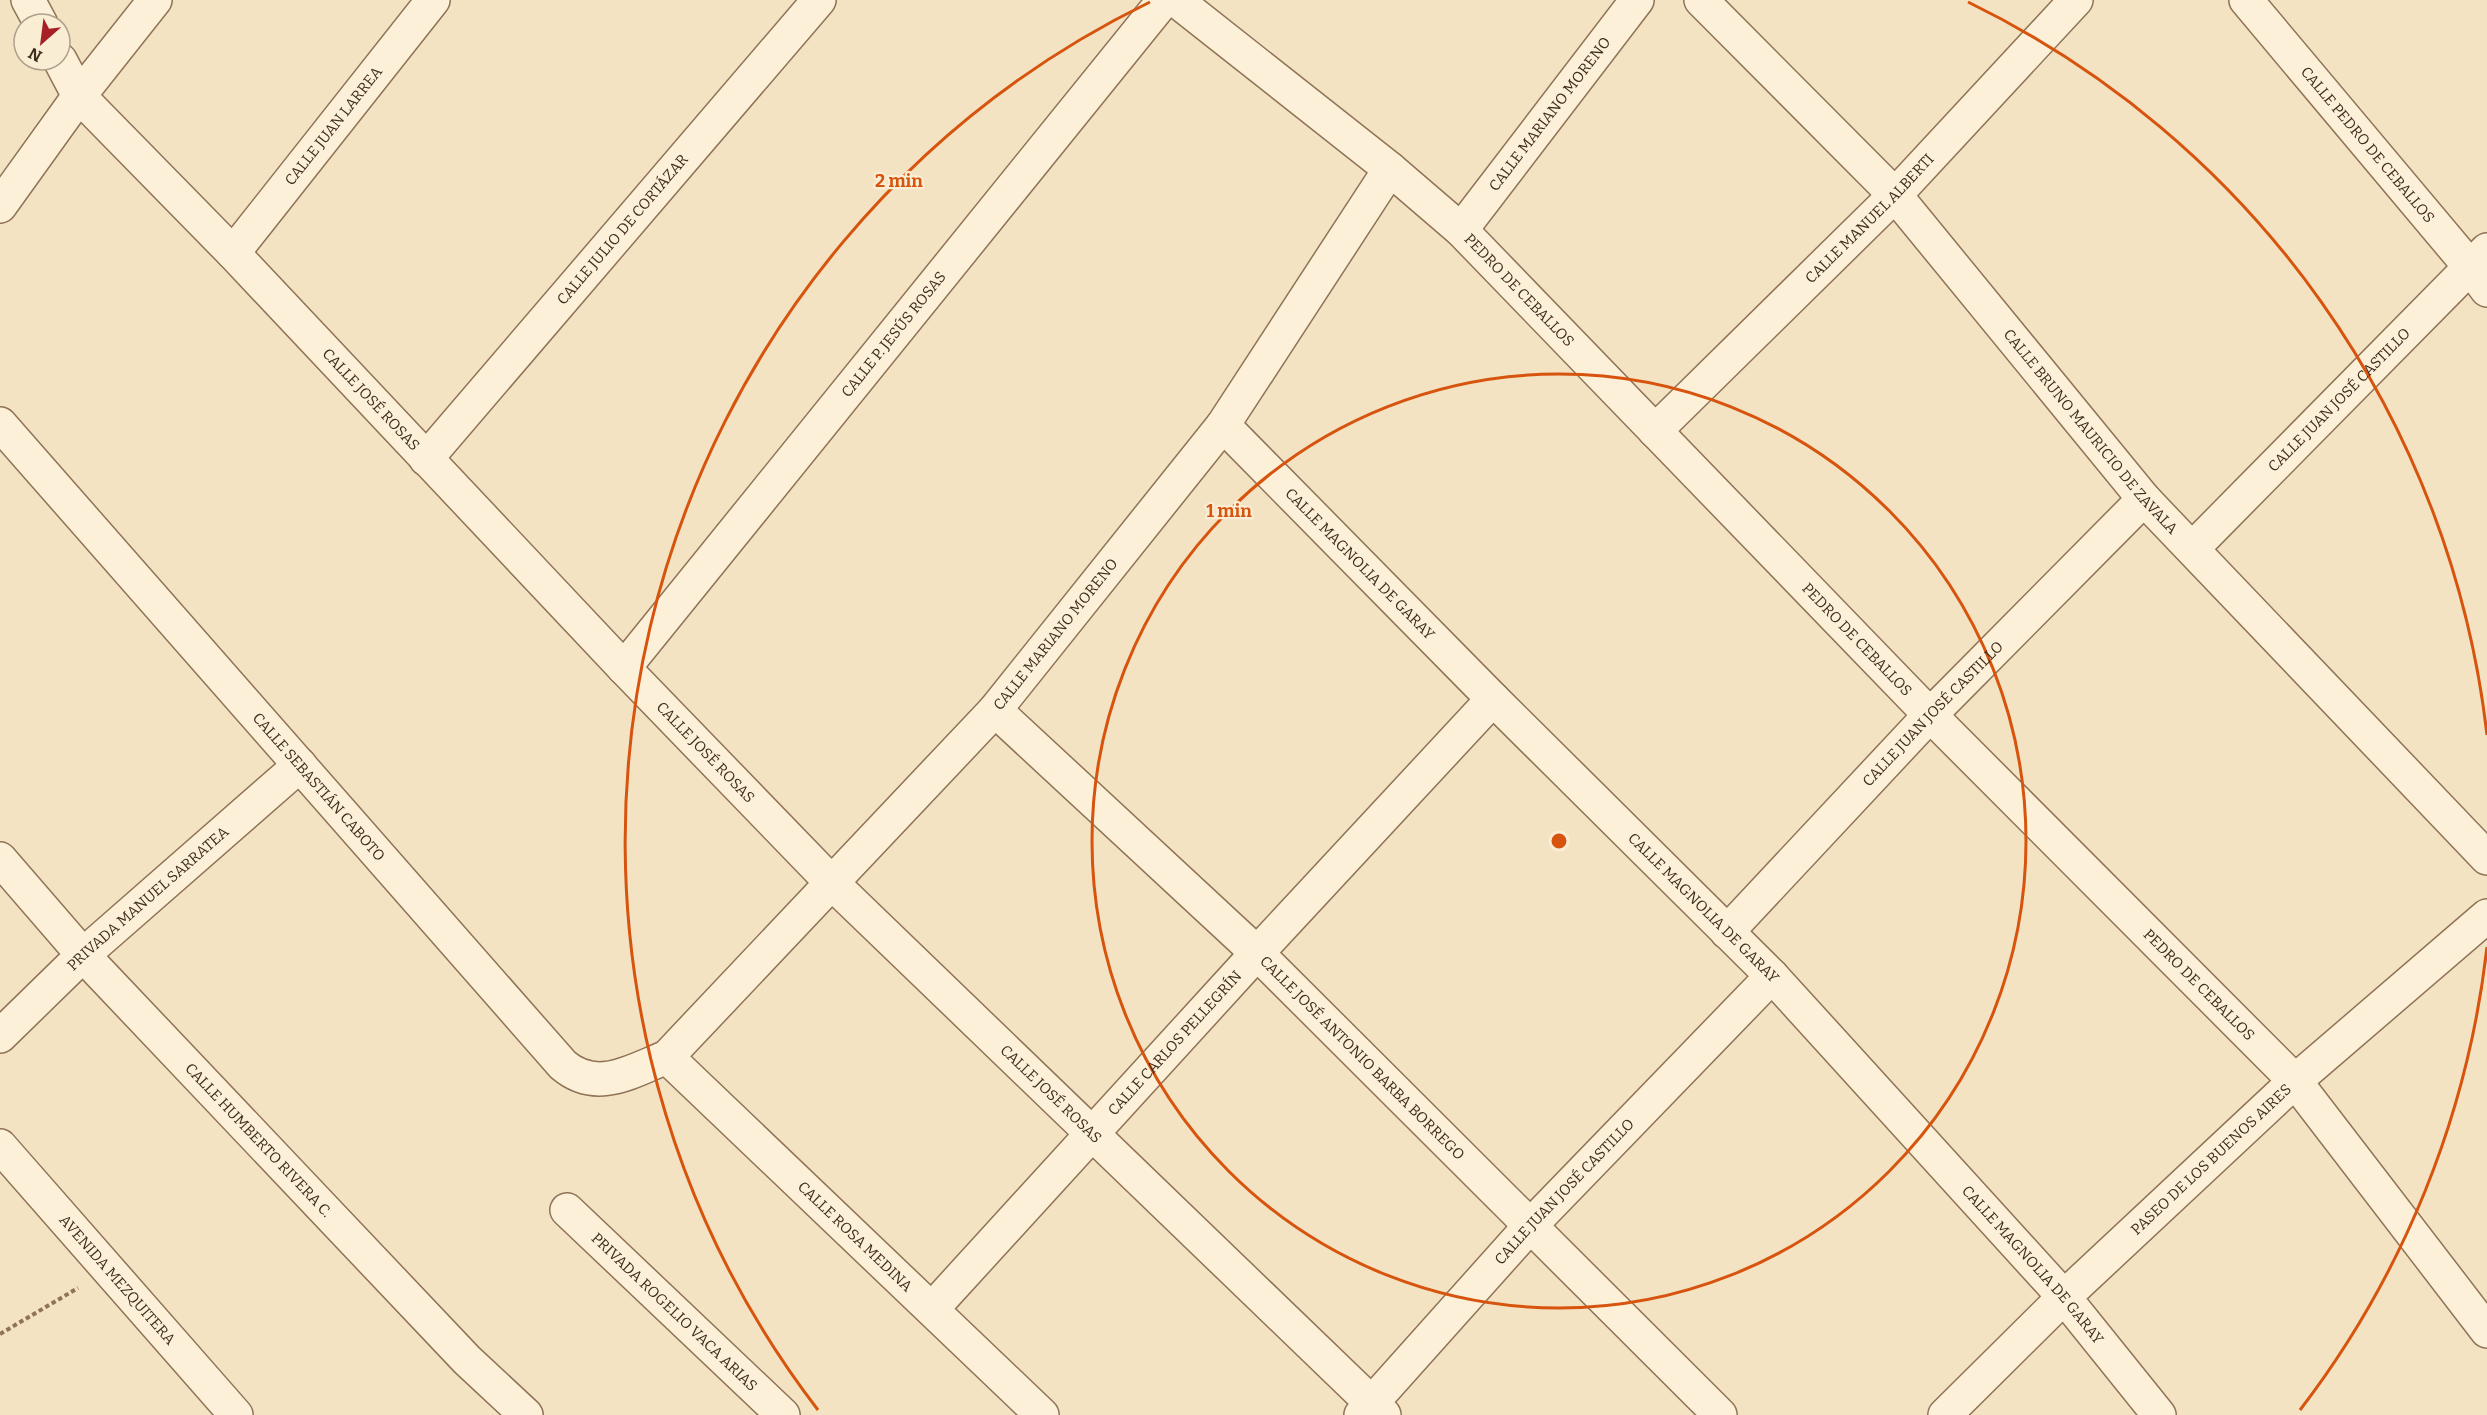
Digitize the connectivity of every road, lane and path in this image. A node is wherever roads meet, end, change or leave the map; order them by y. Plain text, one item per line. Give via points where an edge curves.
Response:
1 (155, 0) edge
2 (433, 0) edge
3 (819, 0) edge
4 (1164, 0) edge
5 (1176, 0) edge
6 (1637, 0) edge
7 (1701, 0) edge
8 (2076, 0) edge
9 (2246, 0) edge
10 (66, 72) edge
11 (79, 96) junction
12 (1390, 169) junction
13 (1895, 195) junction
14 (0, 206) edge
15 (1461, 230) junction
16 (233, 253) junction
17 (2482, 269) edge
18 (0, 424) edge
19 (1222, 425) junction
20 (1655, 431) junction
21 (426, 459) junction
22 (2144, 499) junction
23 (2193, 548) junction
24 (624, 668) junction
25 (1493, 699) junction
26 (995, 710) junction
27 (1930, 715) junction
28 (300, 765) junction
29 (2487, 858) edge
30 (0, 859) edge
31 (831, 882) junction
32 (2487, 916) edge
33 (1727, 932) junction
34 (1257, 953) junction
35 (83, 955) junction
36 (1772, 976) junction
37 (0, 1036) edge
38 (667, 1057) junction
39 (2295, 1081) junction
40 (1092, 1136) junction
41 (0, 1146) edge
42 (567, 1210) dead end
43 (1530, 1226) junction
44 (107, 1270) junction
45 (2064, 1297) junction
46 (932, 1309) junction
47 (2487, 1330) edge
48 (0, 1334) edge
49 (1373, 1411) edge
50 (236, 1415) edge
51 (526, 1415) edge
52 (783, 1415) edge
53 (1042, 1415) edge
54 (1720, 1415) edge
55 (1945, 1415) edge
56 (2159, 1415) edge

1 - 11 street
2 - 16 street, CALLE JUAN LARREA
3 - 21 street, CALLE JULIO DE CORTÁZAR
4 - 24 street, CALLE P. JESÚS ROSAS
5 - 12 street, PEDRO DE CEBALLOS
6 - 15 street, CALLE MARIANO MORENO
7 - 13 street, CALLE BRUNO MAURICIO DE ZAVALA
8 - 13 street, CALLE MANUEL ALBERTI
9 - 17 street, CALLE PEDRO DE CEBALLOS
10 - 11 street, CALLE JOSÉ ROSAS
11 - 14 street
11 - 16 street, CALLE JOSÉ ROSAS
12 - 15 street, PEDRO DE CEBALLOS
12 - 19 street, CALLE MARIANO MORENO
13 - 20 street, CALLE MANUEL ALBERTI
13 - 22 street, CALLE BRUNO MAURICIO DE ZAVALA
15 - 20 street, PEDRO DE CEBALLOS
16 - 21 street, CALLE JOSÉ ROSAS
17 - 23 street, CALLE JUAN JOSÉ CASTILLO
18 - 28 street, CALLE SEBASTIÁN CABOTO
19 - 25 street, CALLE MAGNOLIA DE GARAY
19 - 26 street, CALLE MARIANO MORENO
20 - 27 street, PEDRO DE CEBALLOS
21 - 24 street, CALLE JOSÉ ROSAS
22 - 23 street, CALLE BRUNO MAURICIO DE ZAVALA
22 - 27 street, CALLE JUAN JOSÉ CASTILLO
23 - 29 street, CALLE BRUNO MAURICIO DE ZAVALA
24 - 31 street, CALLE JOSÉ ROSAS
25 - 33 street, CALLE MAGNOLIA DE GARAY
25 - 34 street, CALLE CARLOS PELLEGRÍN
26 - 31 street, CALLE MARIANO MORENO
26 - 34 street, CALLE JOSÉ ANTONIO BARBA BORREGO
27 - 33 street, CALLE JUAN JOSÉ CASTILLO
27 - 39 street, PEDRO DE CEBALLOS
28 - 35 street, PRIVADA MANUEL SARRATEA
28 - 38 street, CALLE SEBASTIÁN CABOTO via 572,1072 582,1078 604,1079
30 - 35 street, CALLE HUMBERTO RIVERA C.
31 - 38 street, CALLE MARIANO MORENO
31 - 40 street, CALLE JOSÉ ROSAS
32 - 39 street, PASEO DE LOS BUENOS AIRES
33 - 36 street, CALLE MAGNOLIA DE GARAY
34 - 40 street, CALLE CARLOS PELLEGRÍN
34 - 43 street, CALLE JOSÉ ANTONIO BARBA BORREGO
35 - 37 street, PRIVADA MANUEL SARRATEA
35 - 51 street, CALLE HUMBERTO RIVERA C. via 459,1351
36 - 43 street, CALLE JUAN JOSÉ CASTILLO
36 - 45 street, CALLE MAGNOLIA DE GARAY
38 - 46 street, CALLE ROSA MEDINA
39 - 45 street, PASEO DE LOS BUENOS AIRES
39 - 47 street, PEDRO DE CEBALLOS
40 - 46 street, CALLE CARLOS PELLEGRÍN
40 - 49 street, CALLE JOSÉ ROSAS
41 - 44 street, AVENIDA MEZQUITERA
42 - 52 street, PRIVADA ROGELIO VACA ARIAS
43 - 49 street, CALLE JUAN JOSÉ CASTILLO
43 - 54 street, CALLE JOSÉ ANTONIO BARBA BORREGO
44 - 48 path
44 - 50 street, AVENIDA MEZQUITERA
45 - 55 street, PASEO DE LOS BUENOS AIRES
45 - 56 street, CALLE MAGNOLIA DE GARAY
46 - 53 street, CALLE ROSA MEDINA

